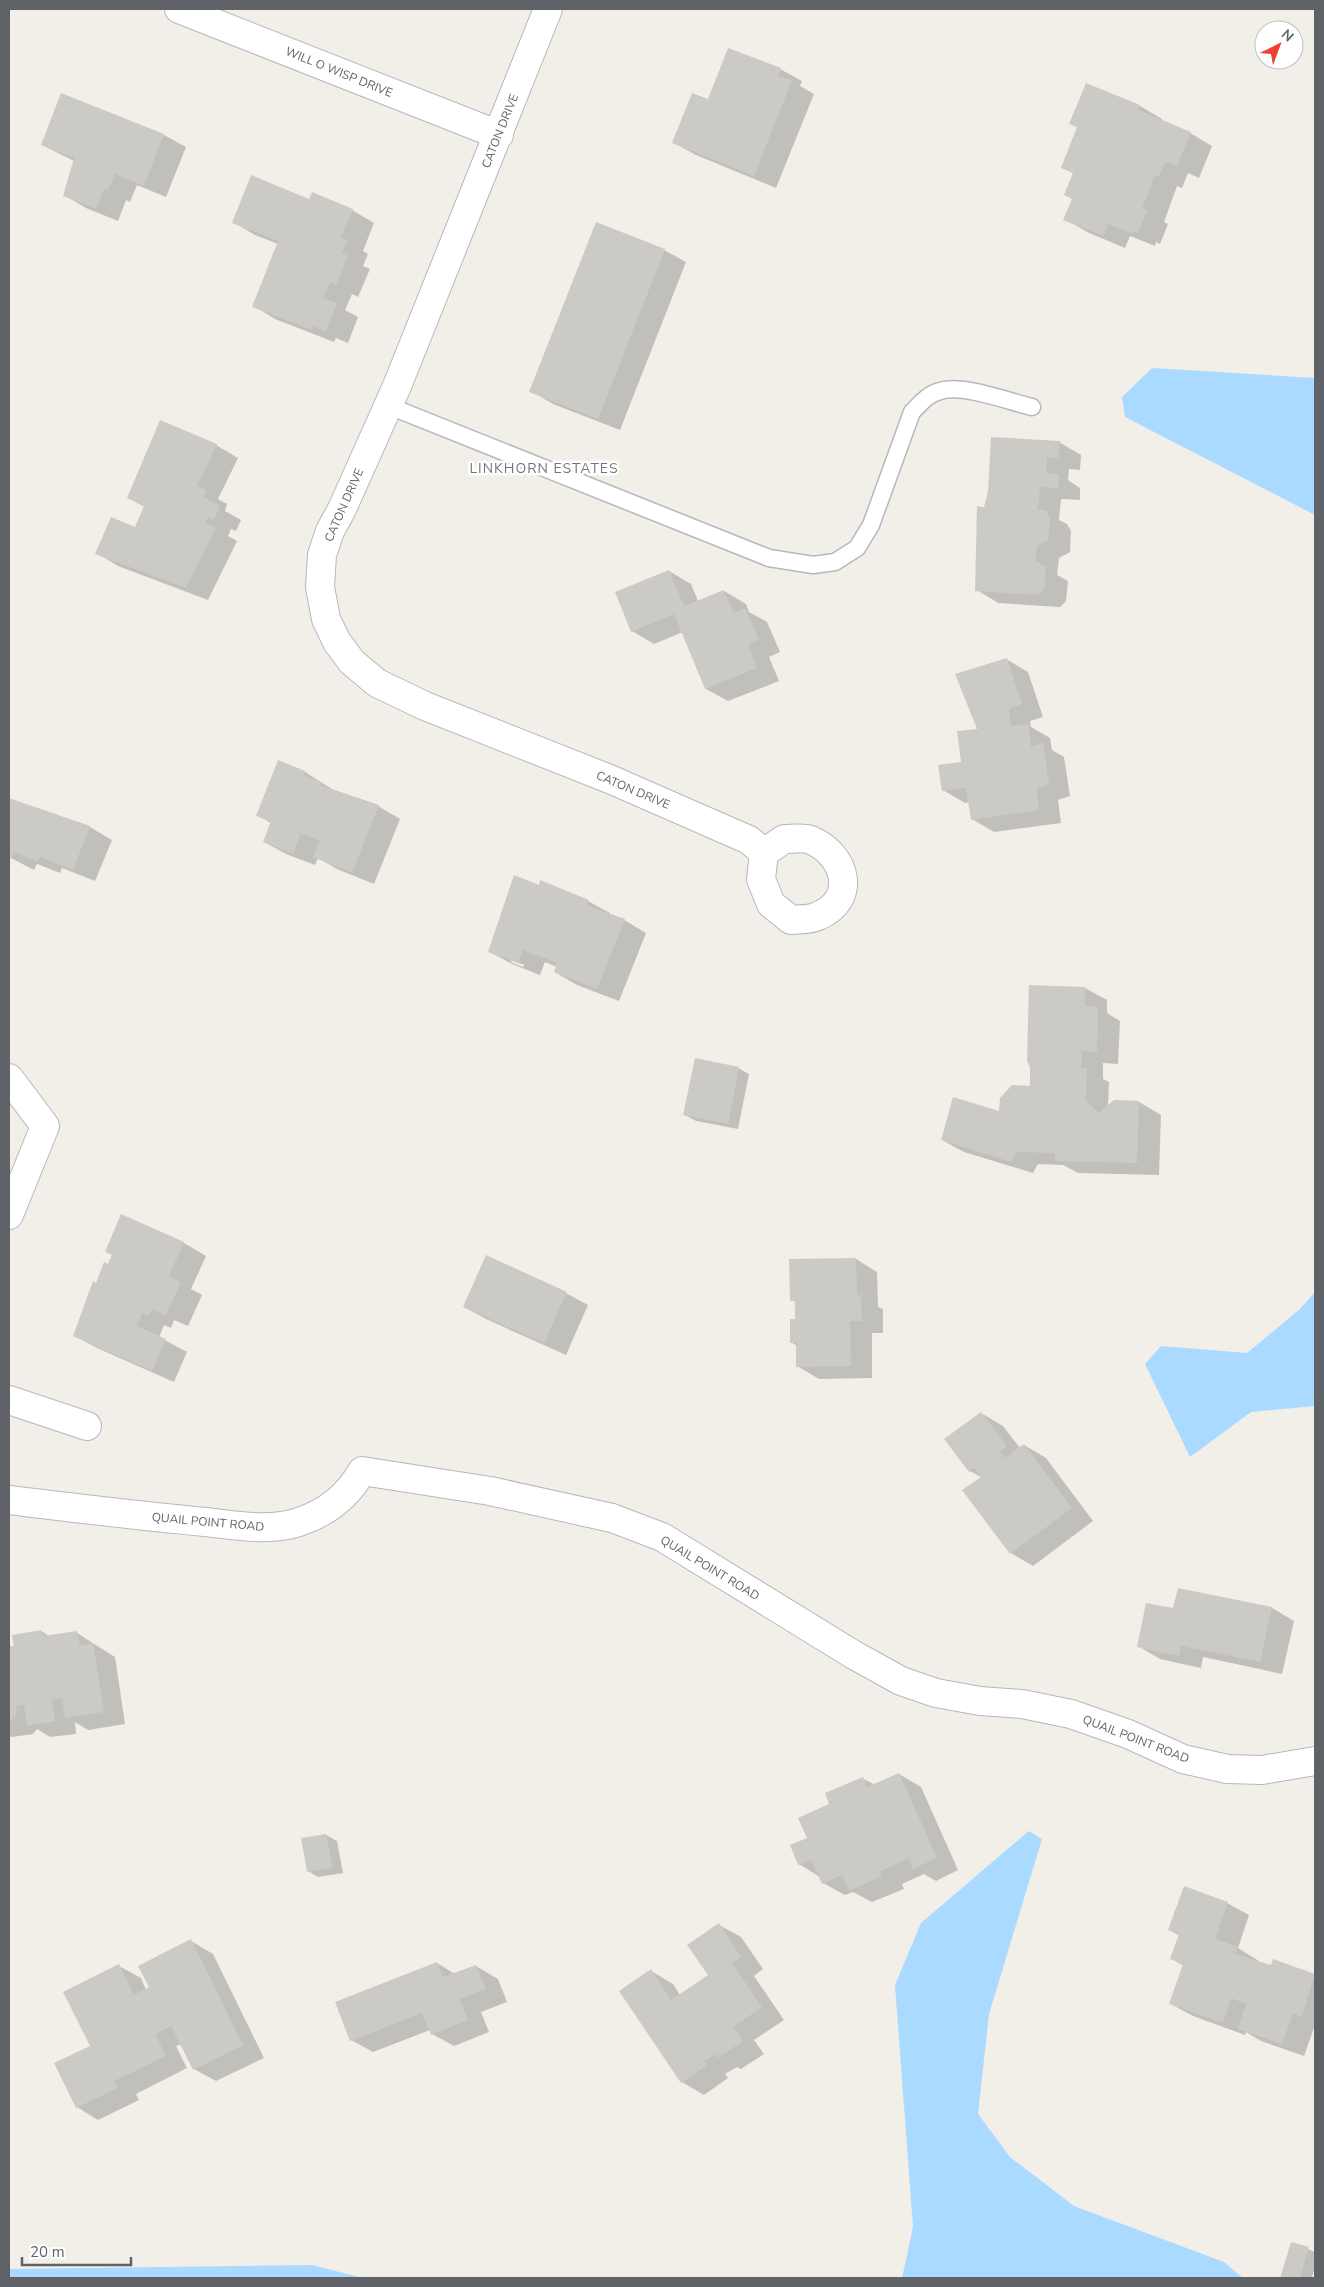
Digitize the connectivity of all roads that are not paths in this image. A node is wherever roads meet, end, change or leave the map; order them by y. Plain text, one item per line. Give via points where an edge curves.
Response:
1 (179, 9) edge
2 (548, 9) edge
3 (499, 135) junction
4 (389, 406) junction
5 (1032, 407) dead end
6 (764, 853) dead end
7 (9, 1078) edge
8 (9, 1215) edge
9 (9, 1400) edge
10 (87, 1426) dead end
11 (9, 1500) edge
12 (1315, 1761) edge

1 - 3 street, WILL O WISP DRIVE
2 - 3 street, CATON DRIVE
3 - 4 street, CATON DRIVE
4 - 5 lane via 769,558 812,565 835,562 857,548 871,525 912,412 926,397 940,391 960,390
4 - 6 street, CATON DRIVE via 330,531 322,555 320,587 326,619 352,662 377,683 425,706 612,780 749,840
7 - 8 street via 45,1126
9 - 10 street
11 - 12 street, QUAIL POINT ROAD via 266,1528 298,1522 328,1509 353,1488 362,1471 490,1490 612,1518 662,1538 854,1655 902,1681 936,1693 1071,1714 1183,1758 1227,1769 1262,1770

